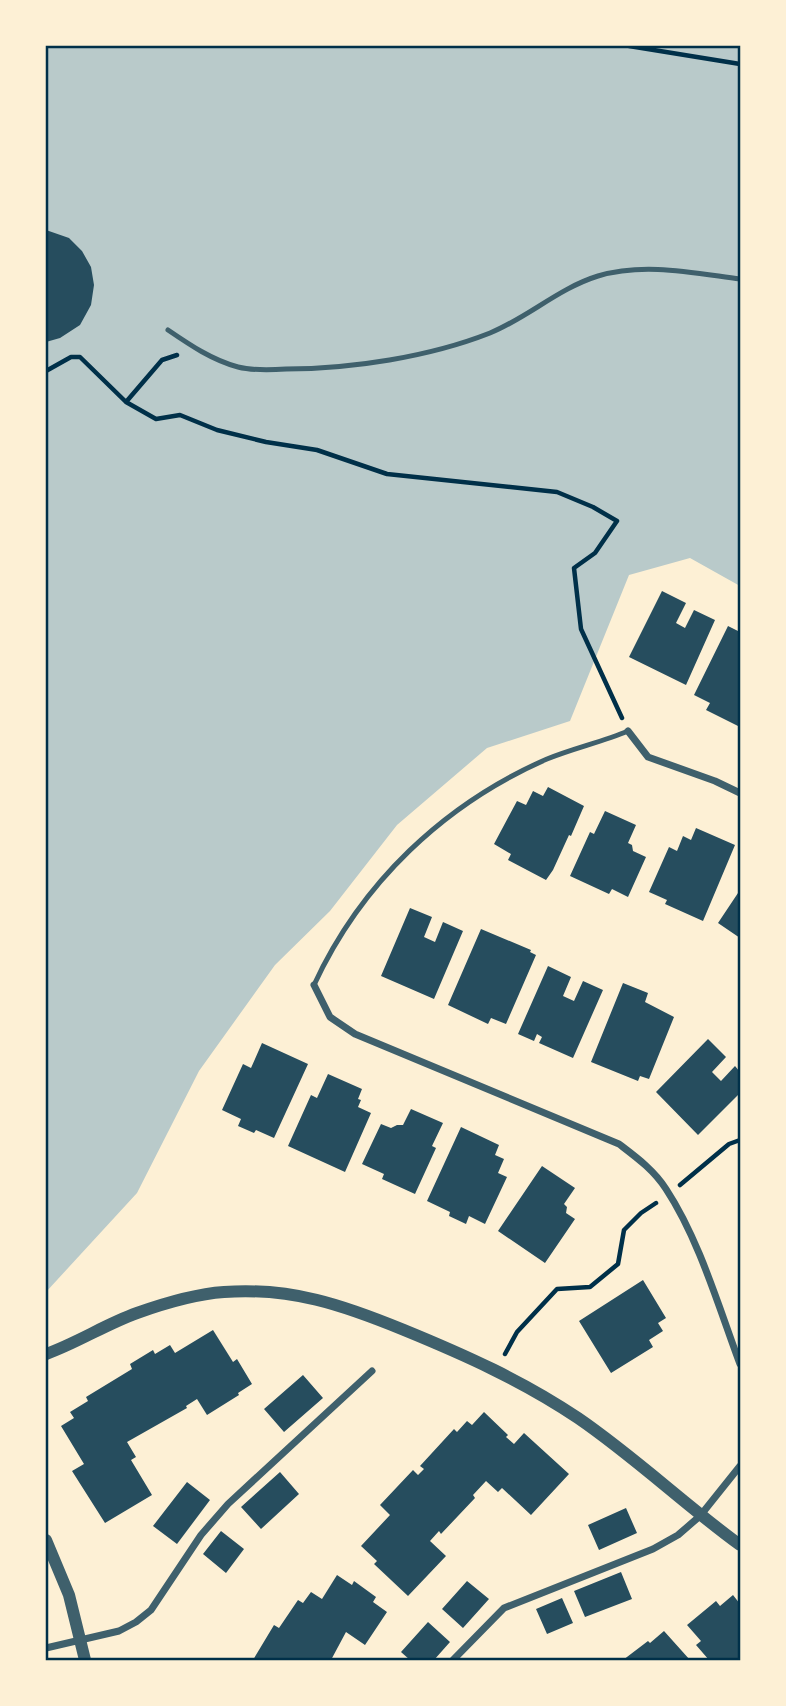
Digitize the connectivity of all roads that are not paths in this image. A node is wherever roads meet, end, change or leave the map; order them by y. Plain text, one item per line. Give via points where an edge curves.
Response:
1 (740, 279) edge
2 (168, 330) dead end
3 (628, 731) joint
4 (740, 793) edge
5 (314, 985) joint
6 (46, 1354) edge
7 (740, 1364) edge
8 (372, 1371) dead end
9 (740, 1466) edge
10 (700, 1516) junction
11 (46, 1540) edge
12 (740, 1545) edge
13 (81, 1638) junction
14 (46, 1648) edge
15 (85, 1661) edge
16 (453, 1661) edge

1 - 2 lane via 645,269 597,276 491,332 459,343 328,367 241,368
3 - 4 street via 648,757
3 - 5 lane via 506,778 425,835 357,909
5 - 7 street via 330,1017 355,1034 619,1144 647,1166 683,1216
6 - 10 street via 136,1313 180,1299 224,1292 314,1298 357,1311 496,1370 579,1419
8 - 13 street via 228,1504 194,1544 151,1610 119,1631
9 - 10 street
10 - 12 street
10 - 16 street via 667,1543 503,1608
11 - 13 street
13 - 14 street
13 - 15 street

